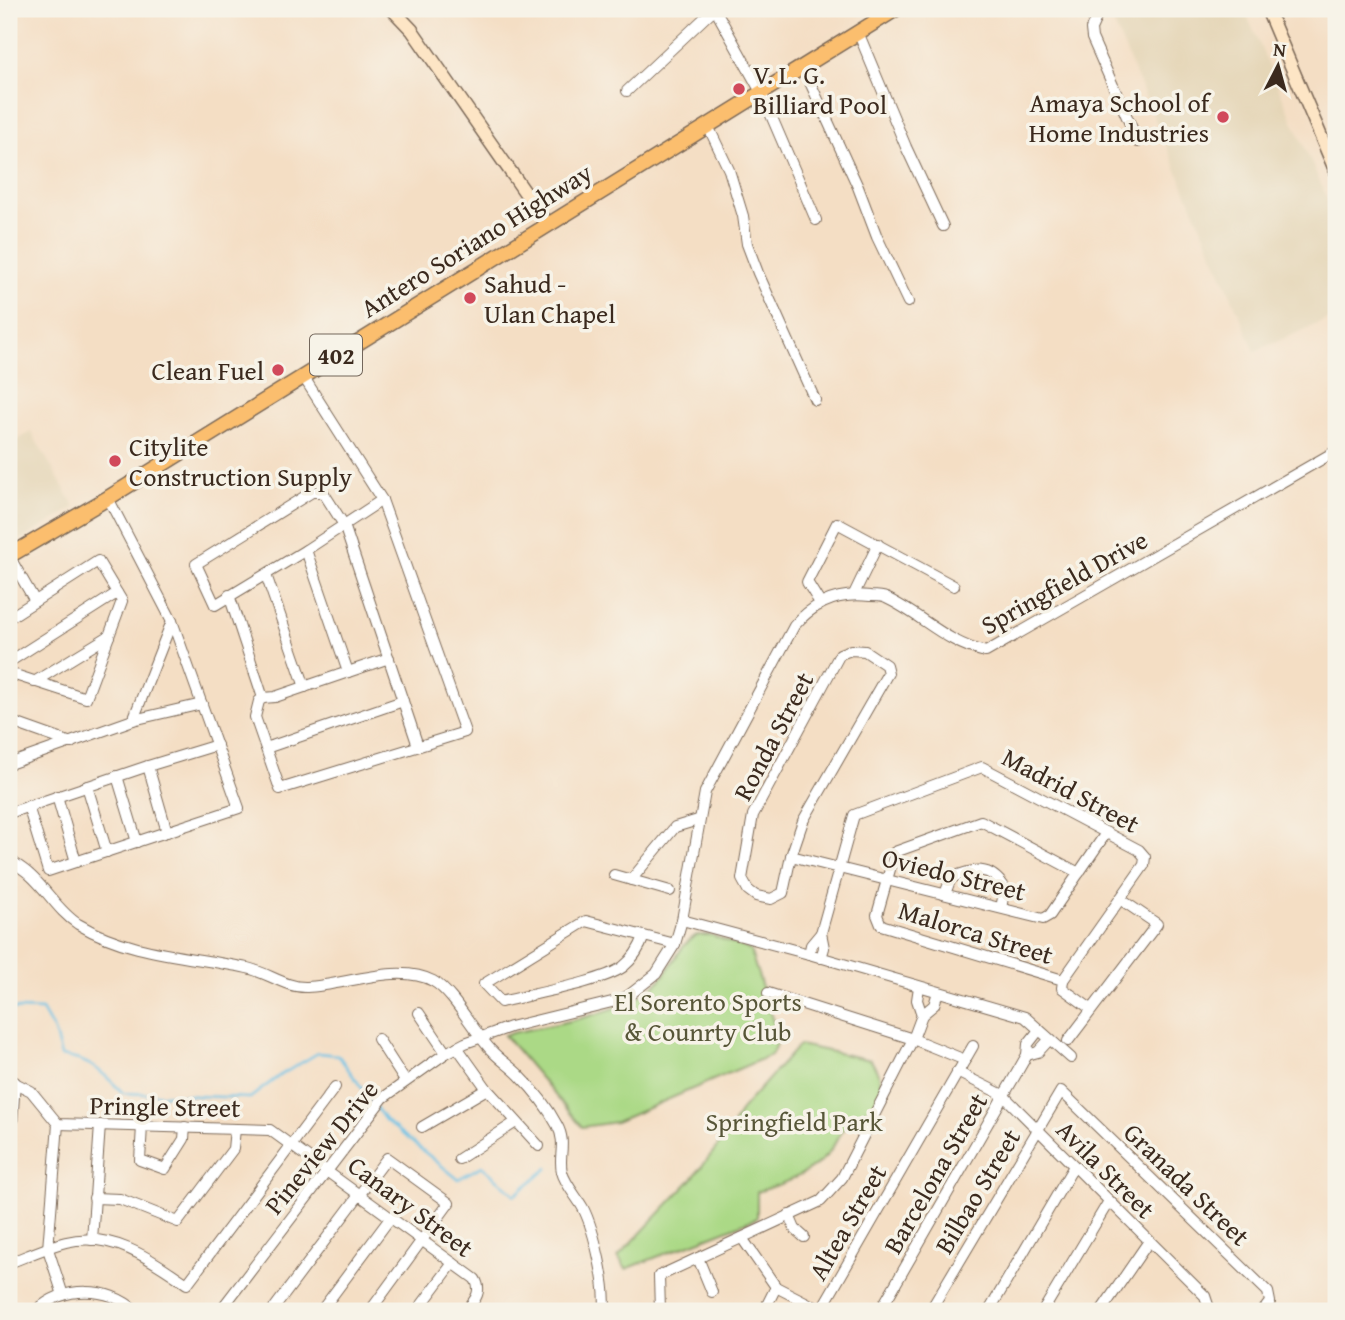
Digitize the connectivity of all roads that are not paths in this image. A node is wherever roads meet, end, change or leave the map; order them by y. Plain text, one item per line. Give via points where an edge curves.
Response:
1 (392, 9) edge
2 (715, 9) edge
3 (896, 9) edge
4 (1100, 9) edge
5 (1267, 9) edge
6 (875, 14) edge
7 (858, 32) junction
8 (803, 66) junction
9 (627, 91) dead end
10 (761, 92) junction
11 (708, 126) junction
12 (1138, 142) dead end
13 (1336, 172) edge
14 (816, 220) dead end
15 (547, 224) junction
16 (943, 226) dead end
17 (908, 302) dead end
18 (303, 376) junction
19 (815, 400) dead end
20 (1336, 451) edge
21 (108, 498) junction
22 (382, 500) junction
23 (344, 525) junction
24 (878, 544) junction
25 (306, 550) junction
26 (9, 556) edge
27 (266, 575) junction
28 (954, 586) dead end
29 (117, 593) junction
30 (854, 594) junction
31 (229, 595) junction
32 (35, 601) junction
33 (820, 603) junction
34 (9, 618) edge
35 (172, 621) junction
36 (109, 636) junction
37 (389, 658) junction
38 (9, 662) edge
39 (348, 672) junction
40 (9, 673) edge
41 (34, 682) junction
42 (305, 687) junction
43 (263, 698) junction
44 (403, 701) junction
45 (202, 704) junction
46 (133, 720) junction
47 (9, 721) edge
48 (71, 744) junction
49 (217, 745) junction
50 (418, 746) junction
51 (266, 748) junction
52 (9, 764) edge
53 (148, 766) junction
54 (117, 776) junction
55 (87, 786) junction
56 (57, 796) junction
57 (28, 806) junction
58 (9, 813) edge
59 (698, 820) junction
60 (167, 832) junction
61 (1106, 833) junction
62 (137, 842) junction
63 (107, 852) junction
64 (791, 856) junction
65 (9, 859) edge
66 (76, 862) junction
67 (839, 867) junction
68 (1079, 873) junction
69 (614, 875) dead end
70 (887, 879) junction
71 (631, 880) junction
72 (670, 891) dead end
73 (945, 894) junction
74 (1120, 898) junction
75 (1001, 908) junction
76 (682, 920) junction
77 (821, 933) junction
78 (644, 936) junction
79 (675, 944) junction
80 (808, 954) junction
81 (821, 958) junction
82 (1063, 980) junction
83 (919, 987) junction
84 (938, 992) junction
85 (768, 993) dead end
86 (1091, 1009) junction
87 (419, 1013) dead end
88 (922, 1015) junction
89 (1039, 1030) junction
90 (480, 1037) junction
91 (913, 1038) junction
92 (378, 1039) dead end
93 (1049, 1040) junction
94 (1068, 1041) dead end
95 (972, 1046) dead end
96 (457, 1047) junction
97 (446, 1053) junction
98 (1027, 1055) junction
99 (1071, 1058) dead end
100 (965, 1060) junction
101 (957, 1072) junction
102 (12, 1081) edge
103 (405, 1082) junction
104 (335, 1087) dead end
105 (487, 1088) junction
106 (1061, 1091) joint
107 (1003, 1095) junction
108 (516, 1122) junction
109 (58, 1124) junction
110 (100, 1125) junction
111 (142, 1126) junction
112 (185, 1127) junction
113 (422, 1127) dead end
114 (235, 1129) junction
115 (1038, 1130) junction
116 (292, 1145) junction
117 (539, 1146) dead end
118 (460, 1159) dead end
119 (1073, 1166) junction
120 (9, 1167) edge
121 (327, 1169) junction
122 (360, 1194) junction
123 (94, 1198) junction
124 (1109, 1201) junction
125 (789, 1215) junction
126 (391, 1217) junction
127 (803, 1237) dead end
128 (742, 1238) junction
129 (92, 1240) junction
130 (422, 1241) junction
131 (1149, 1241) junction
132 (48, 1249) junction
133 (698, 1258) junction
134 (9, 1263) edge
135 (453, 1264) junction
136 (776, 1287) junction
137 (712, 1292) dead end
138 (63, 1295) junction
139 (822, 1310) edge
140 (36, 1311) edge
141 (136, 1311) edge
142 (220, 1311) edge
143 (272, 1311) edge
144 (321, 1311) edge
145 (370, 1311) edge
146 (417, 1311) edge
147 (466, 1311) edge
148 (604, 1311) edge
149 (660, 1311) edge
150 (764, 1311) edge
151 (880, 1311) edge
152 (930, 1311) edge
153 (989, 1311) edge
154 (1043, 1311) edge
155 (1101, 1311) edge
156 (1210, 1311) edge
157 (1263, 1311) edge

1 - 15 street via 412,30
2 - 9 street
2 - 10 street
3 - 6 main road, Antero Soriano Highway / 402
4 - 12 street via 1092,38
5 - 13 street
6 - 7 main road, Antero Soriano Highway / 402
7 - 8 main road, Antero Soriano Highway / 402
7 - 16 street
8 - 10 main road, Antero Soriano Highway / 402
8 - 17 street
10 - 11 main road, Antero Soriano Highway / 402
10 - 14 street
11 - 15 main road, Antero Soriano Highway / 402
11 - 19 street via 729,170 758,273
15 - 18 main road, Antero Soriano Highway / 402
18 - 21 main road, Antero Soriano Highway / 402
18 - 22 street
20 - 30 street, Springfield Drive via 986,652 969,649 885,597
21 - 26 main road, Antero Soriano Highway / 402
21 - 35 street
22 - 23 street
22 - 50 street via 465,732
23 - 25 street
23 - 31 street via 323,492 317,491 197,565 215,605
23 - 37 street
24 - 28 street
24 - 30 street
24 - 33 street via 837,523 807,582
25 - 27 street
25 - 39 street
26 - 32 street
27 - 31 street
27 - 42 street
29 - 32 street via 98,561
29 - 36 street via 122,601
29 - 38 street
30 - 33 street, Springfield Drive
31 - 43 street
32 - 34 street
33 - 59 street, Springfield Drive via 794,626 705,792
35 - 45 street
35 - 46 street
36 - 41 street
36 - 41 street via 86,698
37 - 39 street
37 - 44 street
39 - 42 street
40 - 41 street
42 - 43 street
43 - 51 street via 255,717
44 - 50 street
44 - 51 street
45 - 46 street
45 - 49 street
46 - 48 street
47 - 48 street
48 - 52 street
49 - 53 street
49 - 60 street via 239,808
50 - 51 street via 281,789
53 - 54 street
53 - 60 street
54 - 55 street
54 - 62 street
55 - 56 street
55 - 63 street
56 - 57 street
56 - 66 street
57 - 58 street
57 - 66 street via 48,871
59 - 71 street via 675,827
59 - 76 street, Springfield Drive
60 - 62 street
61 - 67 street, Madrid Street via 982,767 854,815
61 - 68 street, Oviedo Street
61 - 74 street, Madrid Street via 1145,857
62 - 63 street
63 - 66 street
64 - 64 street, Ronda Street via 783,893 771,899 748,890 742,879 753,814 840,654 865,651 886,664 888,673 803,821
64 - 67 street, Oviedo Street
65 - 90 street via 77,923 112,940 158,954 257,970 306,987 379,976 420,977 434,982
67 - 70 street, Oviedo Street
67 - 77 street, Madrid Street
68 - 70 street via 981,821 895,852
68 - 75 street, Oviedo Street via 1050,915 1042,919
69 - 71 street
70 - 73 street, Oviedo Street
70 - 82 street, Malorca Street via 877,915 881,925
71 - 72 street
73 - 75 street, Oviedo Street
73 - 75 street via 951,878 981,870 998,877 1005,888
74 - 82 street
74 - 86 street via 1157,924
76 - 79 street, Springfield Drive
76 - 80 street
77 - 80 street, Madrid Street
77 - 81 street, Madrid Street
78 - 78 street via 586,921 484,984 501,1002 605,976 634,956
78 - 79 street
79 - 90 street, Springfield Drive via 656,974 628,996
80 - 81 street
81 - 83 street
82 - 86 street, Malorca Street via 1062,988
83 - 84 street
83 - 88 street
84 - 88 street via 934,1005
84 - 89 street via 1025,1017
85 - 91 street
86 - 94 street
87 - 97 street
88 - 91 street
89 - 93 street
89 - 98 street, Barcelona Street via 1028,1044
90 - 96 street, Pineview Drive
90 - 148 street via 518,1074 559,1127 564,1145 563,1176 591,1226
91 - 100 street
91 - 125 street via 842,1178 821,1201
92 - 103 street
93 - 98 street, Barcelona Street via 1038,1052
93 - 99 street
95 - 100 street, Altea Street
96 - 97 street, Pineview Drive
96 - 105 street
97 - 103 street, Pineview Drive
98 - 107 street, Barcelona Street
100 - 101 street, Altea Street
101 - 107 street, Avila Street
101 - 139 street, Altea Street
102 - 109 street, Pringle Street via 31,1091
102 - 120 street
103 - 121 street, Pineview Drive via 383,1098
104 - 116 street
105 - 108 street
105 - 113 street
106 - 115 street, Bilbao Street
106 - 157 street, Granada Street via 1268,1292 1270,1303
107 - 115 street, Avila Street
107 - 151 street, Barcelona Street
108 - 117 street
108 - 118 street
109 - 110 street, Pringle Street
109 - 132 street
110 - 111 street, Pringle Street
110 - 123 street
111 - 112 street, Pringle Street
111 - 112 street via 140,1160 165,1169 184,1139
112 - 114 street, Pringle Street
114 - 116 street, Pringle Street via 270,1130
114 - 123 street via 233,1149 178,1222 120,1199
115 - 119 street, Avila Street
115 - 152 street, Bilbao Street
116 - 121 street, Pringle Street
116 - 129 street via 187,1284 139,1252
119 - 124 street, Avila Street
119 - 153 street
121 - 122 street, Canary Street
121 - 142 street, Pineview Drive
122 - 126 street, Canary Street
122 - 130 street via 387,1158 449,1203
122 - 143 street
123 - 129 street
124 - 131 street, Avila Street
124 - 154 street
125 - 127 street
125 - 128 street
126 - 130 street, Canary Street
126 - 144 street
128 - 133 street
128 - 136 street
129 - 132 street
130 - 135 street, Canary Street
130 - 145 street
131 - 155 street
131 - 156 street, Avila Street via 1205,1296
132 - 134 street
132 - 138 street
133 - 137 street
133 - 149 street via 659,1276
135 - 146 street
135 - 147 street, Canary Street via 478,1284 478,1294
136 - 139 street
136 - 150 street
138 - 140 street
138 - 141 street via 101,1293

